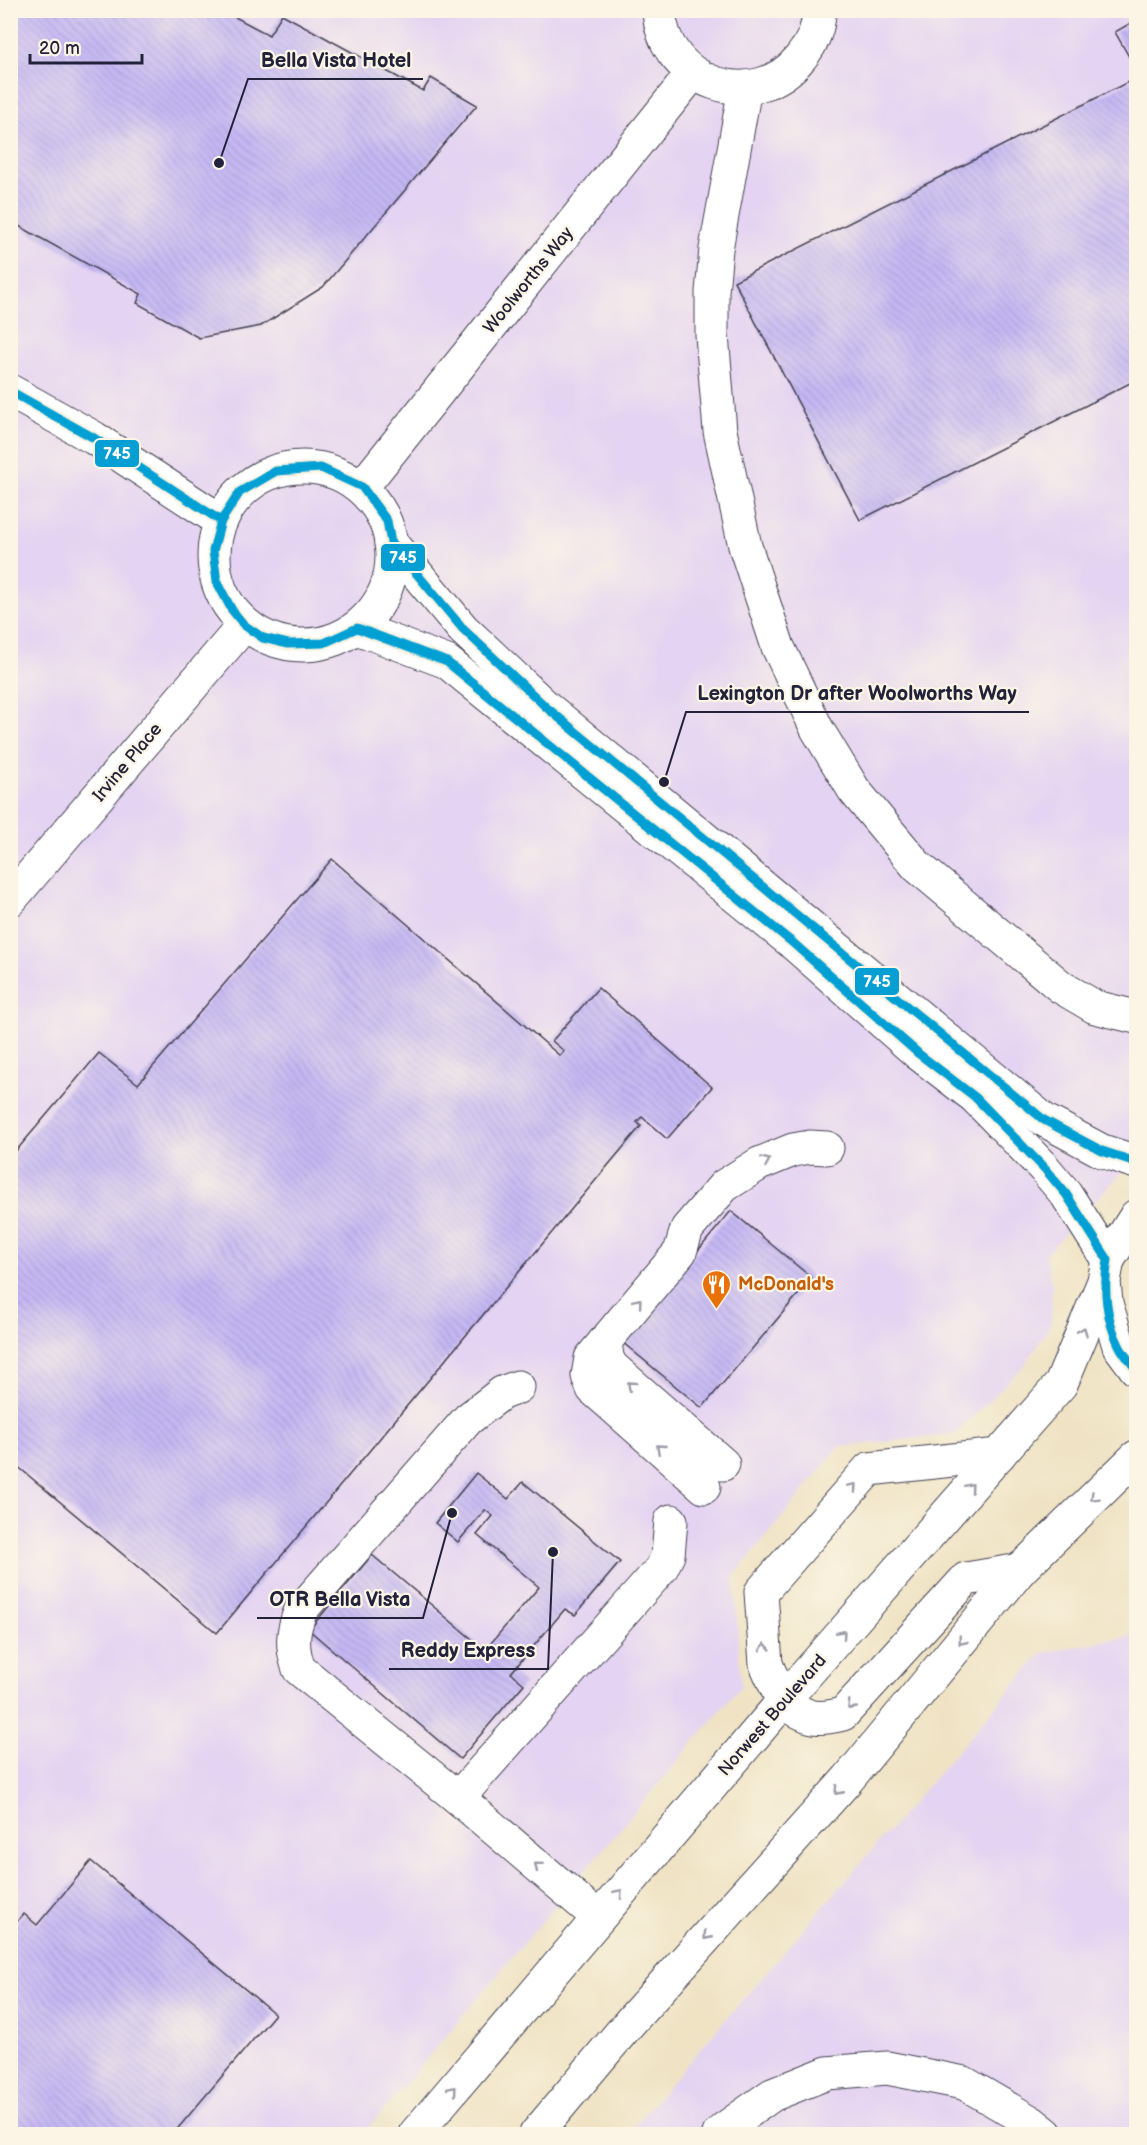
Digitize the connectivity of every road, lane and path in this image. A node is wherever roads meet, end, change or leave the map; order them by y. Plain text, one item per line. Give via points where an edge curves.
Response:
1 (660, 10) edge
2 (819, 10) edge
3 (693, 73) junction
4 (745, 88) junction
5 (10, 392) edge
6 (362, 487) junction
7 (221, 521) junction
8 (391, 543) junction
9 (244, 625) junction
10 (357, 628) junction
11 (10, 900) edge
12 (1137, 1017) edge
13 (827, 1148) dead end
14 (1137, 1162) edge
15 (1137, 1216) edge
16 (1106, 1271) junction
17 (1137, 1369) edge
18 (518, 1387) dead end
19 (999, 1455) junction
20 (1137, 1457) edge
21 (714, 1475) dead end
22 (671, 1521) dead end
23 (1020, 1570) junction
24 (783, 1702) junction
25 (458, 1798) junction
26 (598, 1917) junction
27 (415, 2134) edge
28 (536, 2134) edge
29 (719, 2134) edge
30 (1046, 2134) edge

1 - 3 street via 667,41
2 - 4 street via 811,45 794,67 771,81
3 - 4 street via 727,87
3 - 6 street, Woolworths Way
4 - 12 street via 716,249 712,335 723,443 745,546 778,647 817,729 854,790 917,866 1061,987 1095,1008
5 - 7 street via 94,438
6 - 7 street via 321,468 276,471 240,492
6 - 8 street via 387,520
7 - 9 street via 213,551 217,582
8 - 10 street via 391,584
8 - 14 street via 463,630 546,707 1044,1120 1102,1151
9 - 10 street via 263,638 288,644 324,644
9 - 11 street, Irvine Place
10 - 16 street via 447,662 793,943 919,1054 975,1097 1059,1185
21 -> 13 street via 593,1389 588,1376 591,1358 680,1252 687,1229 724,1186 759,1164 793,1150
15 - 16 street, Norwest Boulevard via 1121,1237
16 - 17 street via 1106,1303 1119,1346
19 -> 16 street, Norwest Boulevard via 1061,1384
18 - 25 street via 502,1393 468,1419 301,1610 294,1626 292,1643 299,1669
24 -> 19 street, Norwest Boulevard
24 -> 19 street via 766,1664 761,1592 869,1469
20 -> 23 street
22 - 25 street via 669,1555 661,1569
23 -> 24 street via 966,1579 843,1714 823,1719 801,1714
23 -> 28 street via 848,1779 630,2022
26 -> 24 street, Norwest Boulevard
26 -> 25 street
27 -> 26 street, Norwest Boulevard
29 - 30 street via 772,2095 827,2073 886,2068 964,2083

